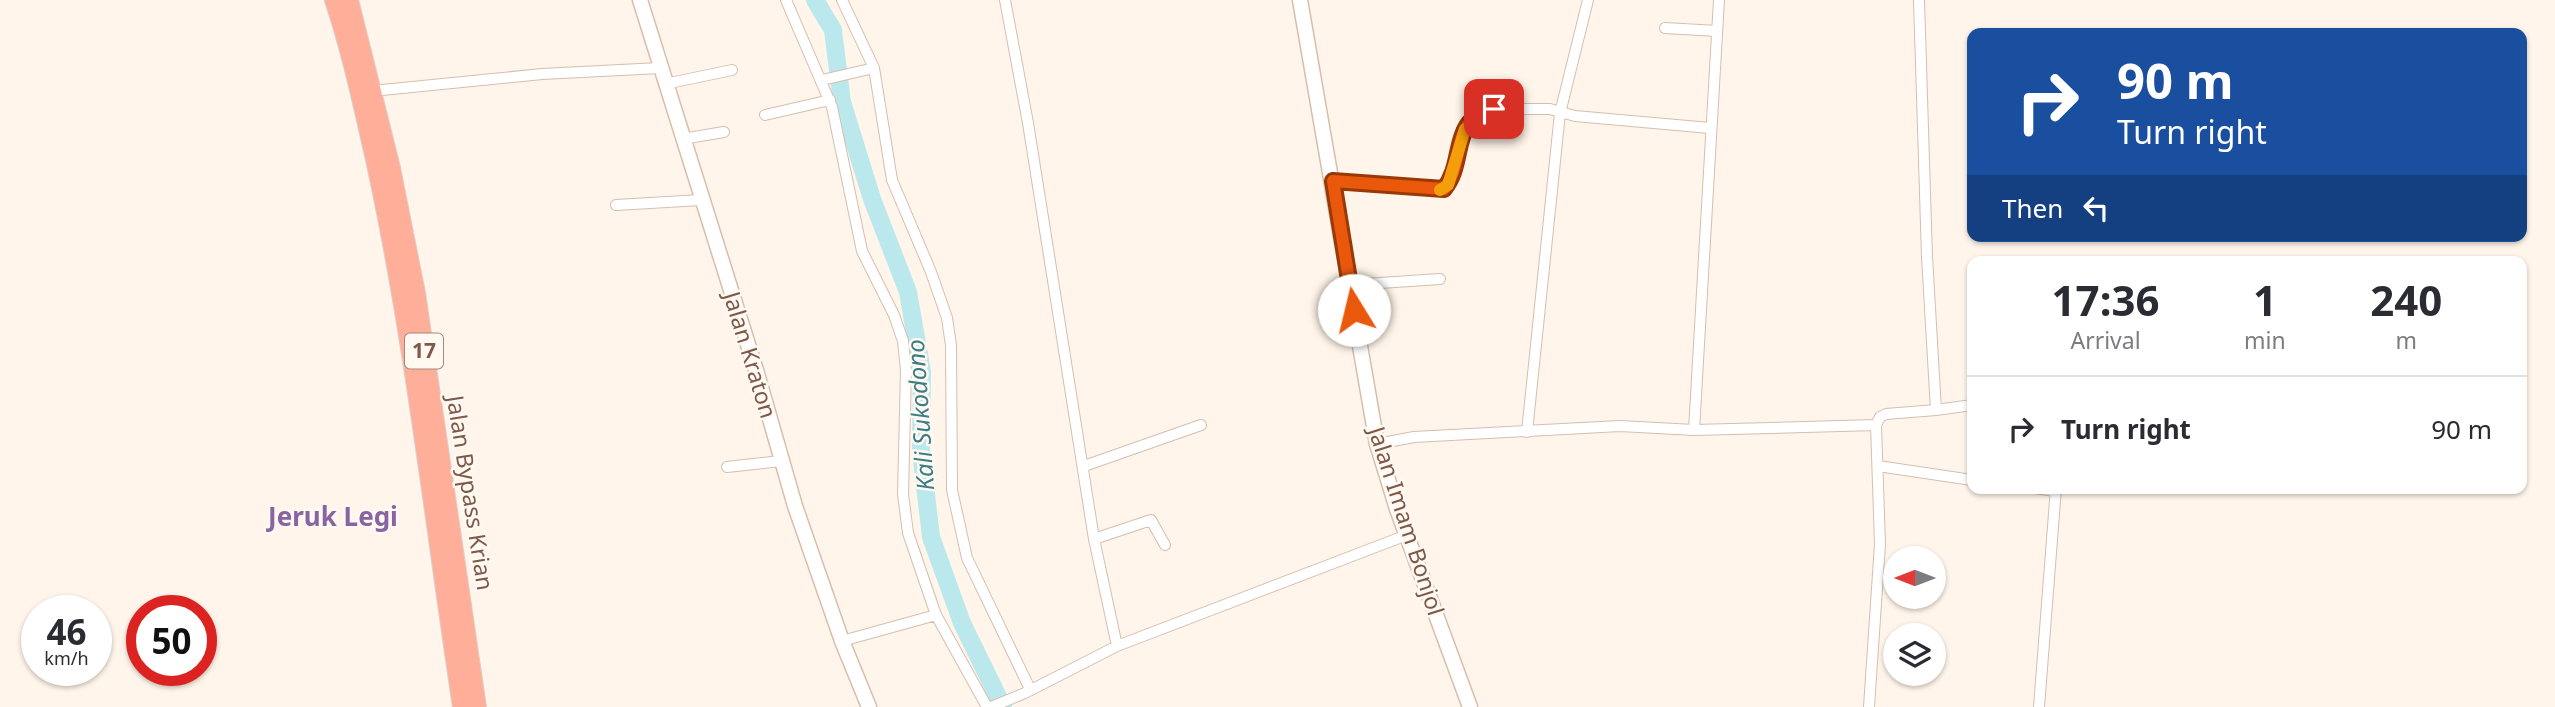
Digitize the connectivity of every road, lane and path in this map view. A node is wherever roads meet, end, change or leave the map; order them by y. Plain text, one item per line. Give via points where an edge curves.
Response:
1 (334, 0) edge
2 (349, 0) edge
3 (640, 0) edge
4 (786, 0) edge
5 (842, 0) edge
6 (1005, 0) edge
7 (1300, 0) edge
8 (1588, 0) edge
9 (1719, 0) edge
10 (1919, 0) edge
11 (1665, 28) dead end
12 (1717, 31) junction
13 (660, 68) junction
14 (870, 69) junction
15 (732, 70) dead end
16 (826, 79) junction
17 (665, 84) junction
18 (372, 91) junction
19 (830, 100) junction
20 (1560, 113) junction
21 (765, 115) dead end
22 (1710, 128) junction
23 (724, 132) dead end
24 (682, 139) junction
25 (1333, 181) junction
26 (701, 200) junction
27 (616, 205) dead end
28 (1440, 279) dead end
29 (1350, 285) junction
30 (1967, 406) edge
31 (1936, 410) junction
32 (1201, 425) dead end
33 (1876, 425) junction
34 (1694, 429) junction
35 (1527, 432) junction
36 (1377, 444) junction
37 (781, 461) junction
38 (1084, 466) junction
39 (727, 467) dead end
40 (1878, 467) junction
41 (1967, 480) edge
42 (2056, 494) edge
43 (1407, 535) junction
44 (1094, 539) junction
45 (1165, 545) dead end
46 (936, 615) junction
47 (842, 641) junction
48 (1116, 646) junction
49 (1027, 691) junction
50 (991, 706) edge
51 (462, 707) edge
52 (477, 707) edge
53 (869, 707) edge
54 (1469, 707) edge
55 (1869, 707) edge
56 (2039, 707) edge

1 - 51 highway, Jalan Bypass Krian / 17 via 391,236
2 - 18 highway, Jalan Bypass Krian / 17
3 - 13 street, Jalan Kraton
4 - 16 street
5 - 14 street
6 - 38 street
7 - 25 street, Jalan Imam Bonjol
8 - 20 street
9 - 12 street
10 - 31 street
11 - 12 street
12 - 22 street
13 - 17 street, Jalan Kraton
13 - 18 street
14 - 16 street
14 - 49 street via 892,180 949,325 951,462 958,522 971,569
15 - 17 street
16 - 19 street
17 - 24 street, Jalan Kraton
18 - 52 highway, Jalan Bypass Krian / 17 via 416,293
19 - 21 street
19 - 46 street via 862,251 903,341 906,523
20 - 22 street
20 - 25 street via 1523,107 1476,115 1464,129 1448,185 1441,190
20 - 35 street
22 - 34 street
23 - 24 street
24 - 26 street, Jalan Kraton
25 - 29 street, Jalan Imam Bonjol
26 - 27 street
26 - 37 street, Jalan Kraton
28 - 29 street
29 - 36 street, Jalan Imam Bonjol
30 - 31 street
31 - 33 street via 1886,414
32 - 38 street
33 - 34 street
33 - 40 street
34 - 35 street via 1620,426
35 - 36 street via 1413,437
36 - 43 street, Jalan Imam Bonjol
37 - 39 street
37 - 47 street, Jalan Kraton
38 - 44 street
40 - 41 street
40 - 55 street via 1880,544
42 - 56 street
43 - 48 street
43 - 54 street, Jalan Imam Bonjol
44 - 45 street via 1151,520
44 - 48 street
46 - 47 street
46 - 50 street
47 - 53 street, Jalan Kraton
48 - 49 street
49 - 50 street

